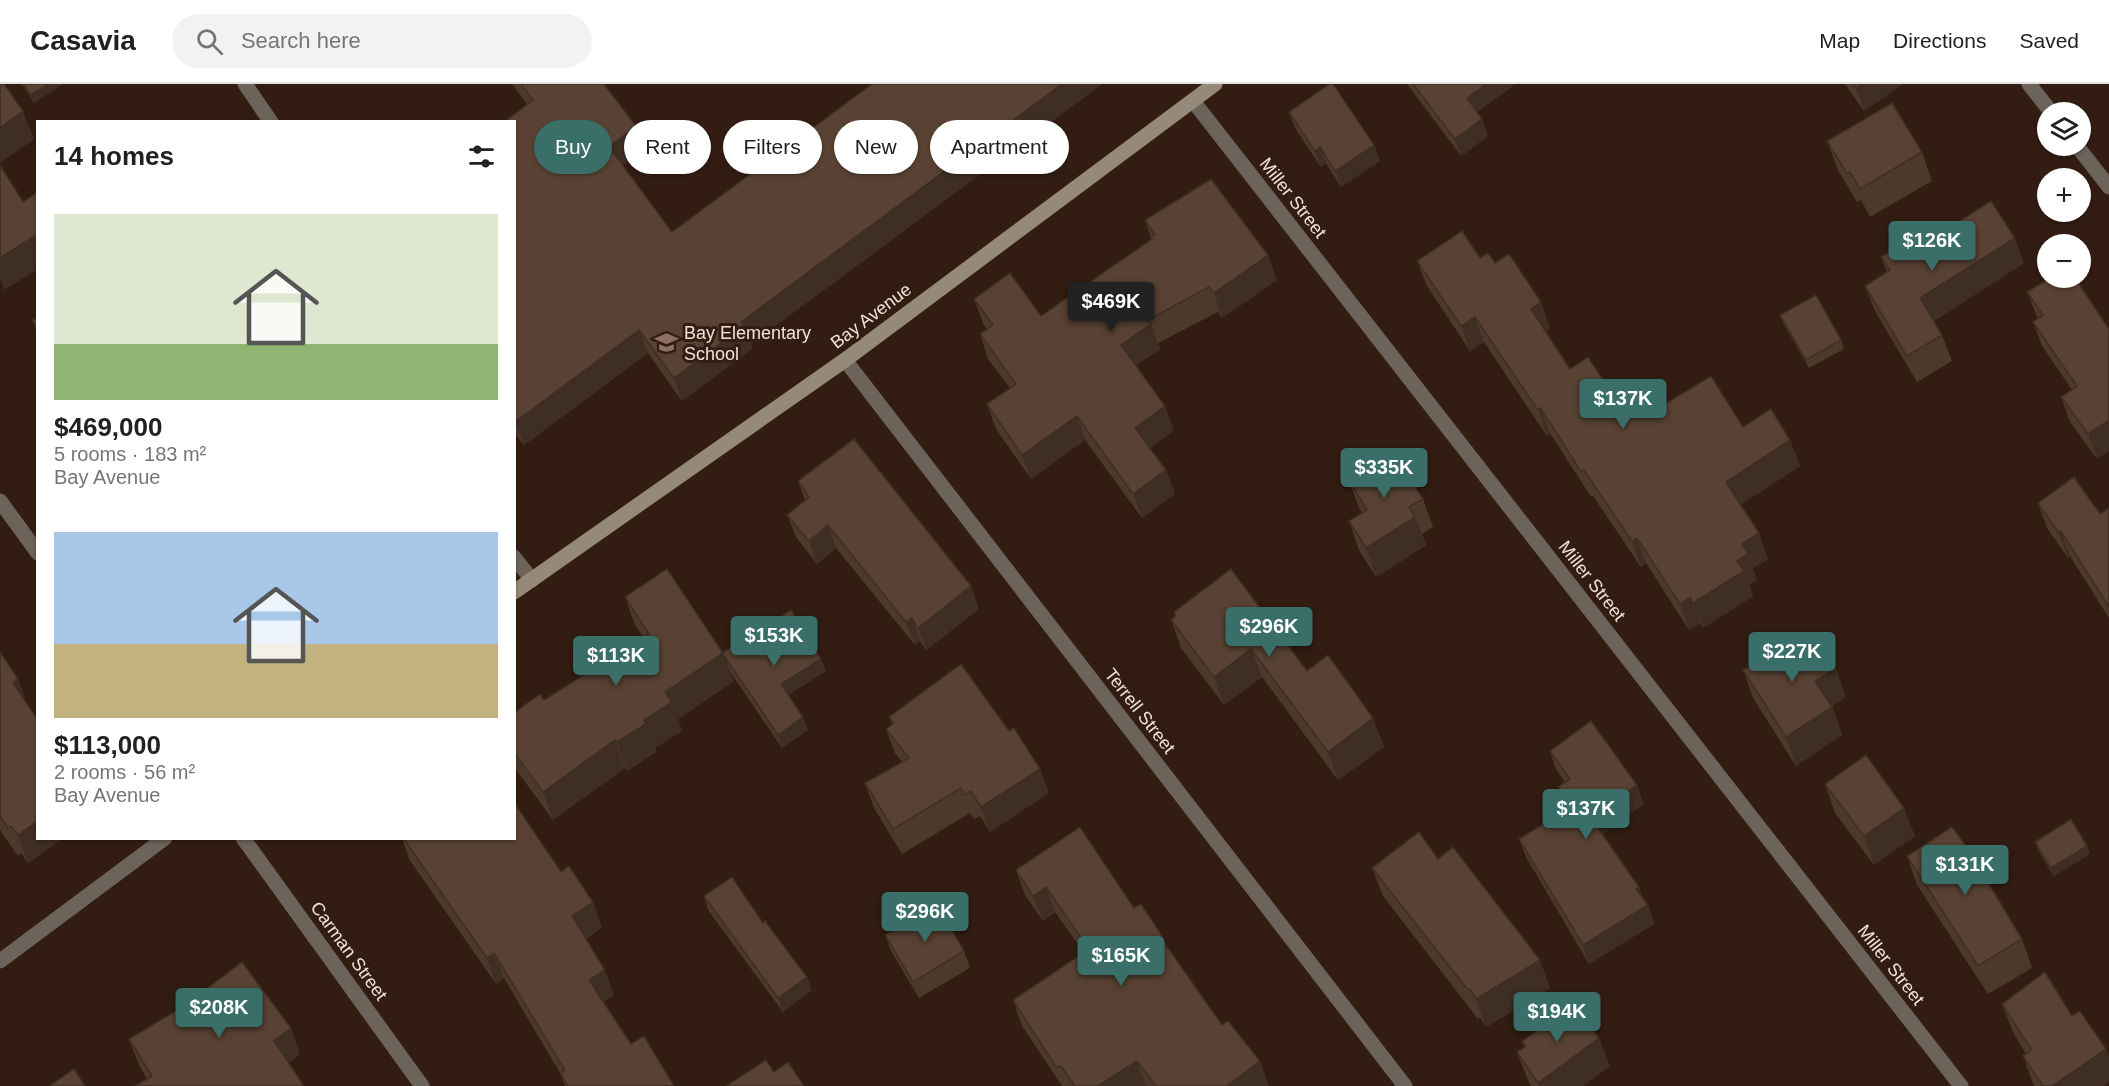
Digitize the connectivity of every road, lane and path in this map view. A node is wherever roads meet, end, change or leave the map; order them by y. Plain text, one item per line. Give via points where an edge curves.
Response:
1 (245, 84) edge
2 (1215, 84) edge
3 (2029, 84) edge
4 (1193, 101) junction
5 (2043, 102) edge
6 (270, 120) edge
7 (2085, 156) edge
8 (2109, 187) edge
9 (845, 360) junction
10 (0, 501) edge
11 (36, 550) edge
12 (516, 560) edge
13 (532, 580) junction
14 (516, 591) edge
15 (162, 840) edge
16 (244, 840) edge
17 (0, 961) edge
18 (422, 1086) edge
19 (1405, 1086) edge
20 (1961, 1086) edge

1 - 6 street
2 - 4 street, Bay Avenue
3 - 5 street
4 - 9 street, Bay Avenue
4 - 20 street, Miller Street
7 - 8 street
9 - 13 street, Bay Avenue
9 - 19 street, Terrell Street
10 - 11 street
12 - 13 street
13 - 14 street, Bay Avenue
15 - 17 street
16 - 18 street, Carman Street

